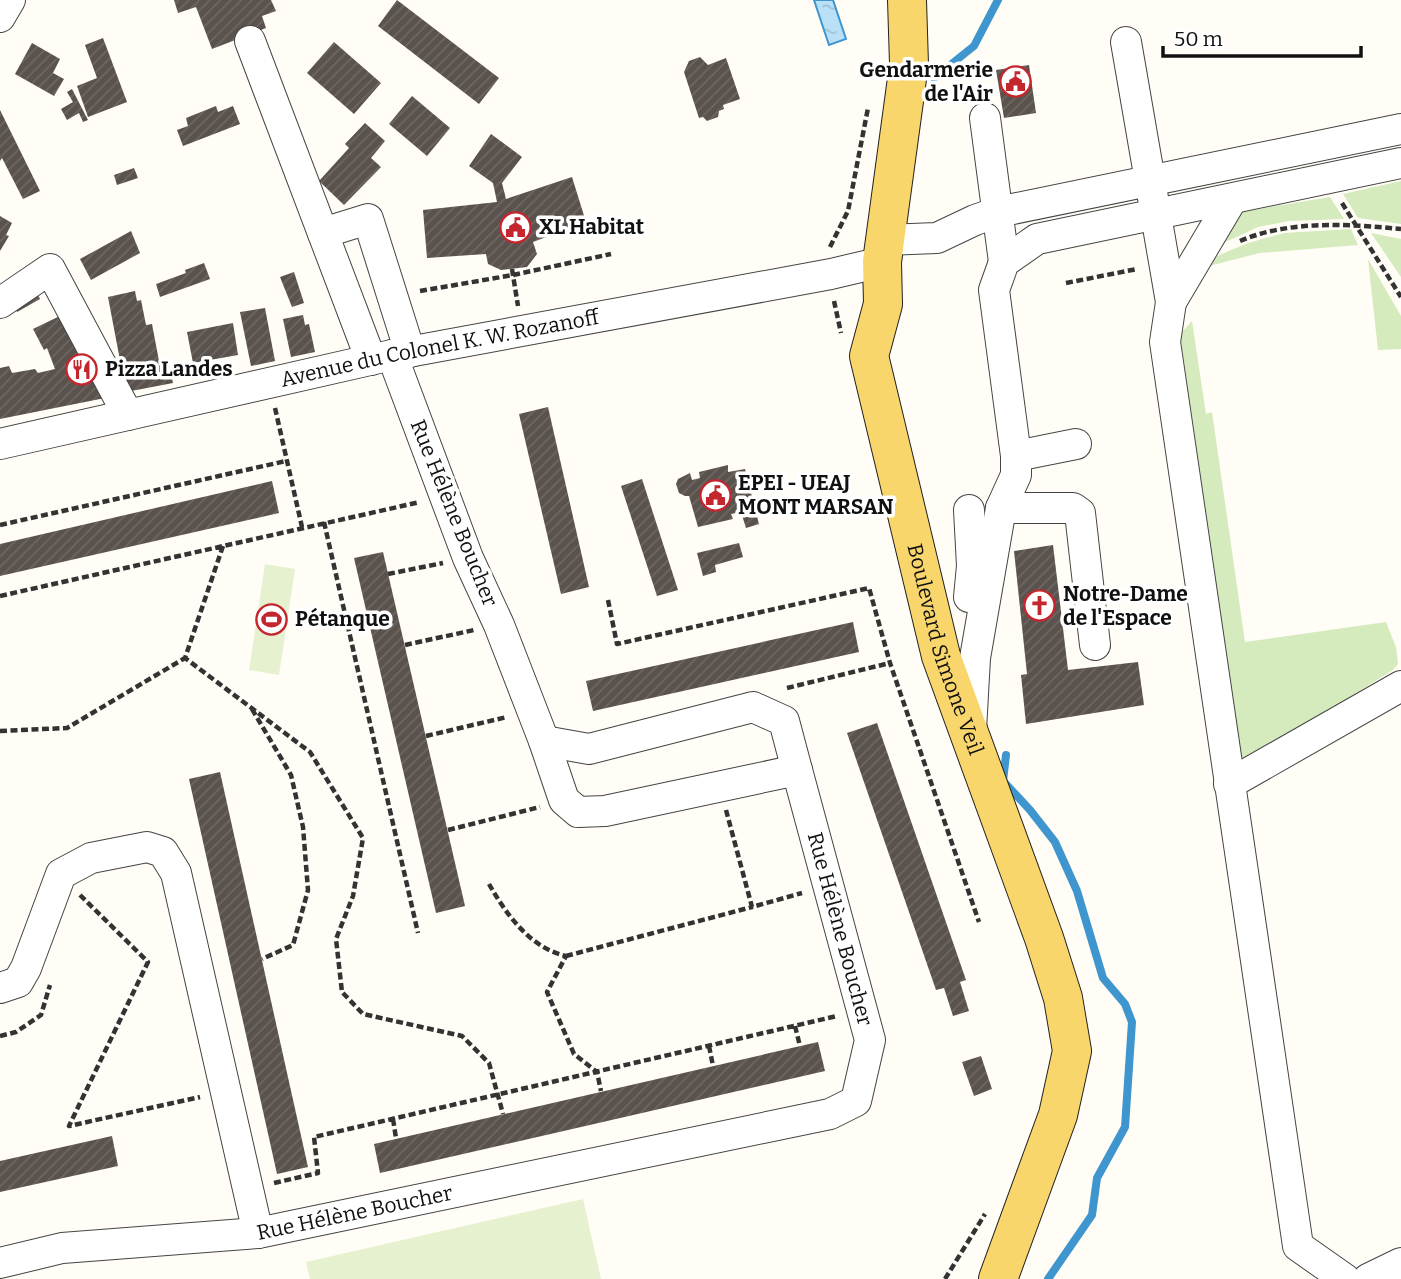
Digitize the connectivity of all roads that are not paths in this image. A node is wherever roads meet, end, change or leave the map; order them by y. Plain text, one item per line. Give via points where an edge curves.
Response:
1 (10, 0) edge
2 (907, 0) edge
3 (0, 17) edge
4 (250, 41) dead end
5 (1126, 42) dead end
6 (985, 118) dead end
7 (1401, 129) edge
8 (1401, 163) edge
9 (1149, 181) junction
10 (1232, 199) junction
11 (998, 212) junction
12 (1155, 215) junction
13 (323, 233) junction
14 (884, 251) junction
15 (1004, 262) junction
16 (1171, 302) junction
17 (3, 311) edge
18 (391, 356) junction
19 (128, 415) junction
20 (0, 444) edge
21 (1076, 444) dead end
22 (1016, 456) junction
23 (1001, 508) junction
24 (969, 510) dead end
25 (1095, 645) dead end
26 (1401, 686) edge
27 (951, 687) junction
28 (971, 734) junction
29 (544, 741) junction
30 (797, 770) junction
31 (1229, 784) junction
32 (0, 988) edge
33 (258, 1233) junction
34 (0, 1263) edge
35 (1401, 1263) edge
36 (998, 1279) edge
37 (1345, 1279) edge
38 (1368, 1279) edge

1 - 3 street
2 - 14 main road, Boulevard Simone Veil via 909,64
4 - 13 street via 299,137
5 - 9 street
6 - 11 street
7 - 9 street, Avenue du Colonel K. W. Rozanoff
8 - 10 street
9 - 11 street, Avenue du Colonel K. W. Rozanoff
9 - 12 street
10 - 12 street
10 - 16 street
11 - 14 street, Avenue du Colonel K. W. Rozanoff via 937,238
11 - 15 street
12 - 15 street via 1037,239
12 - 16 street
13 - 18 street
13 - 18 street via 368,219 392,295
14 - 18 street, Avenue du Colonel K. W. Rozanoff via 831,274
14 - 27 main road, Boulevard Simone Veil via 883,304 869,356
15 - 22 street via 993,290
16 - 31 street via 1165,342
17 - 19 street via 50,269
18 - 19 street, Avenue du Colonel K. W. Rozanoff
18 - 29 street, Rue Hélène Boucher
19 - 20 street, Avenue du Colonel K. W. Rozanoff
21 - 22 street
22 - 23 street via 1016,475
23 - 25 street via 1073,509 1080,513
23 - 28 street via 975,658
24 - 27 street via 972,566 965,648
26 - 31 street
27 - 28 main road, Boulevard Simone Veil
28 - 36 main road, Boulevard Simone Veil via 1059,986 1072,1051 1058,1115
29 - 30 street, Rue Hélène Boucher via 589,749 753,707 784,721
29 - 30 street, Rue Hélène Boucher via 564,800 578,812 605,811
30 - 33 street, Rue Hélène Boucher via 870,1040 856,1101 830,1114
31 - 37 street via 1298,1247
32 - 33 street via 18,982 26,968 61,874 91,858 147,847 163,852 176,873
33 - 34 street, Rue Hélène Boucher via 62,1248
35 - 38 street

